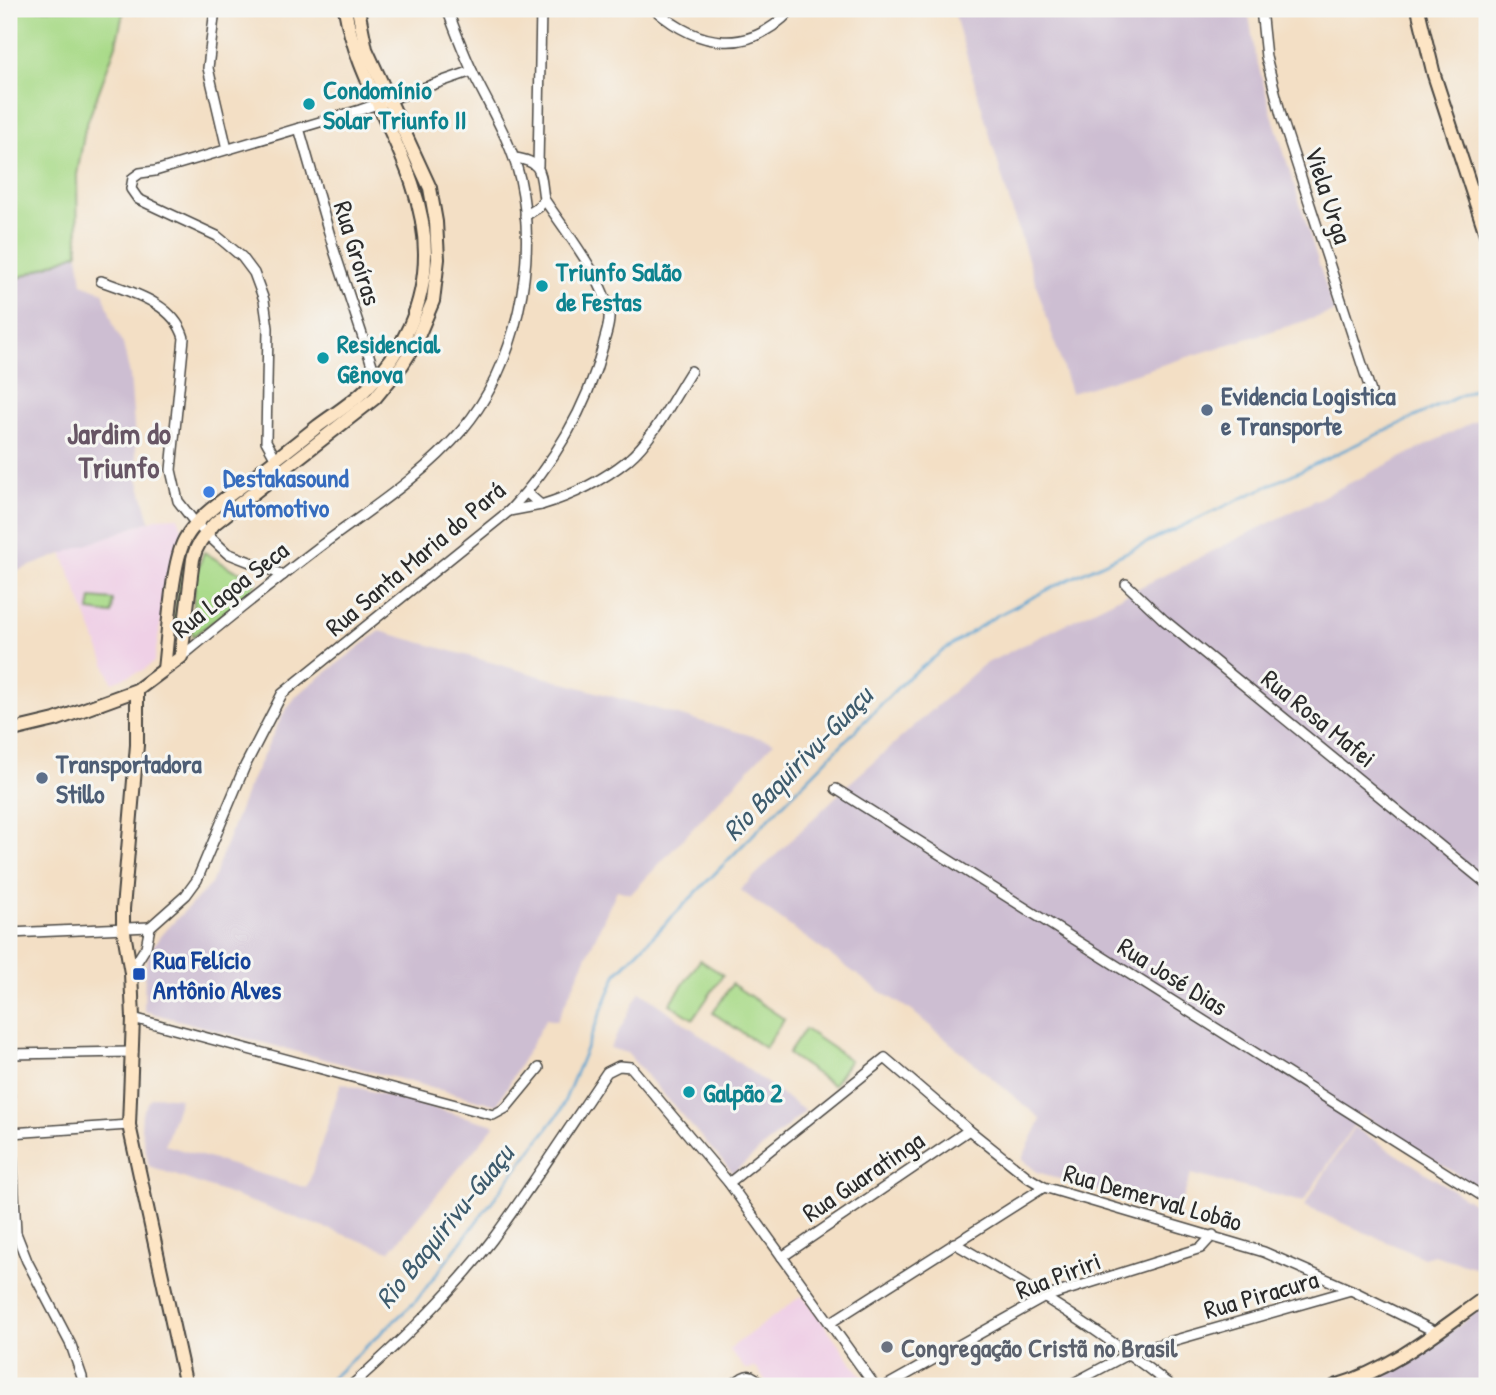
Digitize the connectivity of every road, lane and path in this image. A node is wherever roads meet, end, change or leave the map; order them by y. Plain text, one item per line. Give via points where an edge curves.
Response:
1 (215, 9) edge
2 (345, 9) edge
3 (358, 9) edge
4 (447, 9) edge
5 (541, 9) edge
6 (654, 9) edge
7 (777, 9) edge
8 (792, 9) edge
9 (1261, 9) edge
10 (1418, 9) edge
11 (784, 17) junction
12 (472, 71) junction
13 (390, 100) junction
14 (377, 105) junction
15 (299, 128) junction
16 (227, 149) junction
17 (514, 158) junction
18 (538, 166) junction
19 (544, 199) junction
20 (525, 216) junction
21 (1487, 237) edge
22 (101, 281) dead end
23 (691, 371) dead end
24 (380, 383) junction
25 (1371, 392) dead end
26 (276, 459) junction
27 (527, 493) junction
28 (541, 505) junction
29 (509, 511) junction
30 (201, 529) junction
31 (283, 575) junction
32 (1126, 584) dead end
33 (181, 657) junction
34 (164, 669) junction
35 (137, 690) junction
36 (9, 731) edge
37 (836, 789) dead end
38 (1487, 884) edge
39 (123, 927) junction
40 (150, 927) junction
41 (9, 933) edge
42 (131, 971) junction
43 (133, 1018) junction
44 (133, 1052) junction
45 (9, 1054) edge
46 (539, 1068) dead end
47 (9, 1092) edge
48 (129, 1125) junction
49 (969, 1130) junction
50 (11, 1133) junction
51 (729, 1183) junction
52 (1044, 1186) junction
53 (1487, 1199) edge
54 (1213, 1235) junction
55 (954, 1243) junction
56 (782, 1256) junction
57 (1351, 1290) junction
58 (1487, 1296) edge
59 (1045, 1297) junction
60 (830, 1323) junction
61 (1436, 1332) junction
62 (1130, 1353) junction
63 (83, 1386) edge
64 (186, 1386) edge
65 (351, 1386) edge
66 (731, 1386) edge
67 (762, 1386) edge
68 (875, 1386) edge
69 (886, 1386) edge
70 (1068, 1386) edge
71 (1171, 1386) edge
72 (1335, 1386) edge

1 - 16 street via 208,68
2 - 14 street
3 - 13 street via 366,49
4 - 12 street, Rua Lagoa Seca
5 - 18 street
6 - 11 street via 695,36 726,42 769,29
7 - 11 street
8 - 11 street
9 - 25 street, Viela Urga via 1266,57 1282,119
10 - 21 street via 1434,75
12 - 13 street
12 - 17 street, Rua Lagoa Seca
13 - 14 street
13 - 24 street via 430,188 438,265 433,301 418,335 402,365
14 - 15 street
14 - 24 street via 415,190 425,254 423,287 408,332
15 - 16 street
15 - 24 street, Rua Groíras via 334,250
16 - 26 street via 140,173 132,178 131,189 138,199 223,241 254,273 268,328 265,441
17 - 18 street
17 - 20 street, Rua Lagoa Seca
18 - 19 street
19 - 20 street
19 - 27 street, Rua Santa Maria do Pará via 589,267 609,314 588,391
20 - 31 street, Rua Lagoa Seca via 524,281 516,320 479,406 462,430 416,474
22 - 30 street via 157,305 181,328 184,338 172,470 178,501
23 - 28 street via 629,459 567,497
24 - 26 street via 367,388
24 - 30 street via 375,398 215,523
26 - 30 street via 208,512
27 - 28 street
27 - 29 street, Rua Santa Maria do Pará
28 - 29 street
29 - 40 street, Rua Santa Maria do Pará via 282,694 245,766 197,880
30 - 31 street via 236,559
30 - 33 street
30 - 34 street via 186,538 179,555
31 - 33 street, Rua Lagoa Seca
32 - 38 street, Rua Rosa Mafei
33 - 34 street, Rua Lagoa Seca
34 - 35 street, Rua Lagoa Seca
35 - 36 street, Rua Lagoa Seca via 55,720
35 - 39 street
37 - 53 street, Rua José Dias
39 - 40 street
39 - 41 street
39 - 42 street
40 - 42 street, Rua Santa Maria do Pará via 146,947
42 - 43 street
43 - 44 street
43 - 46 street via 493,1115 506,1108
44 - 45 street
44 - 48 street
47 - 50 street
48 - 50 street
48 - 64 street
49 - 51 street, Rua Demerval Lobão via 885,1058
49 - 52 street, Rua Demerval Lobão
49 - 56 street, Rua Guaratinga
50 - 63 street via 16,1233 71,1345
51 - 56 street
51 - 65 street via 631,1067 607,1072 491,1240 452,1288
52 - 54 street, Rua Demerval Lobão
52 - 55 street
54 - 57 street, Rua Demerval Lobão
54 - 59 street, Rua Piriri via 1200,1248
55 - 59 street
55 - 60 street
56 - 60 street
57 - 61 street, Rua Demerval Lobão
57 - 62 street, Rua Piracura
58 - 61 street
59 - 62 street
59 - 69 street, Rua Piriri
60 - 68 street
61 - 72 street via 1401,1358
62 - 70 street, Rua Piracura
62 - 71 street
66 - 67 street via 750,1375

